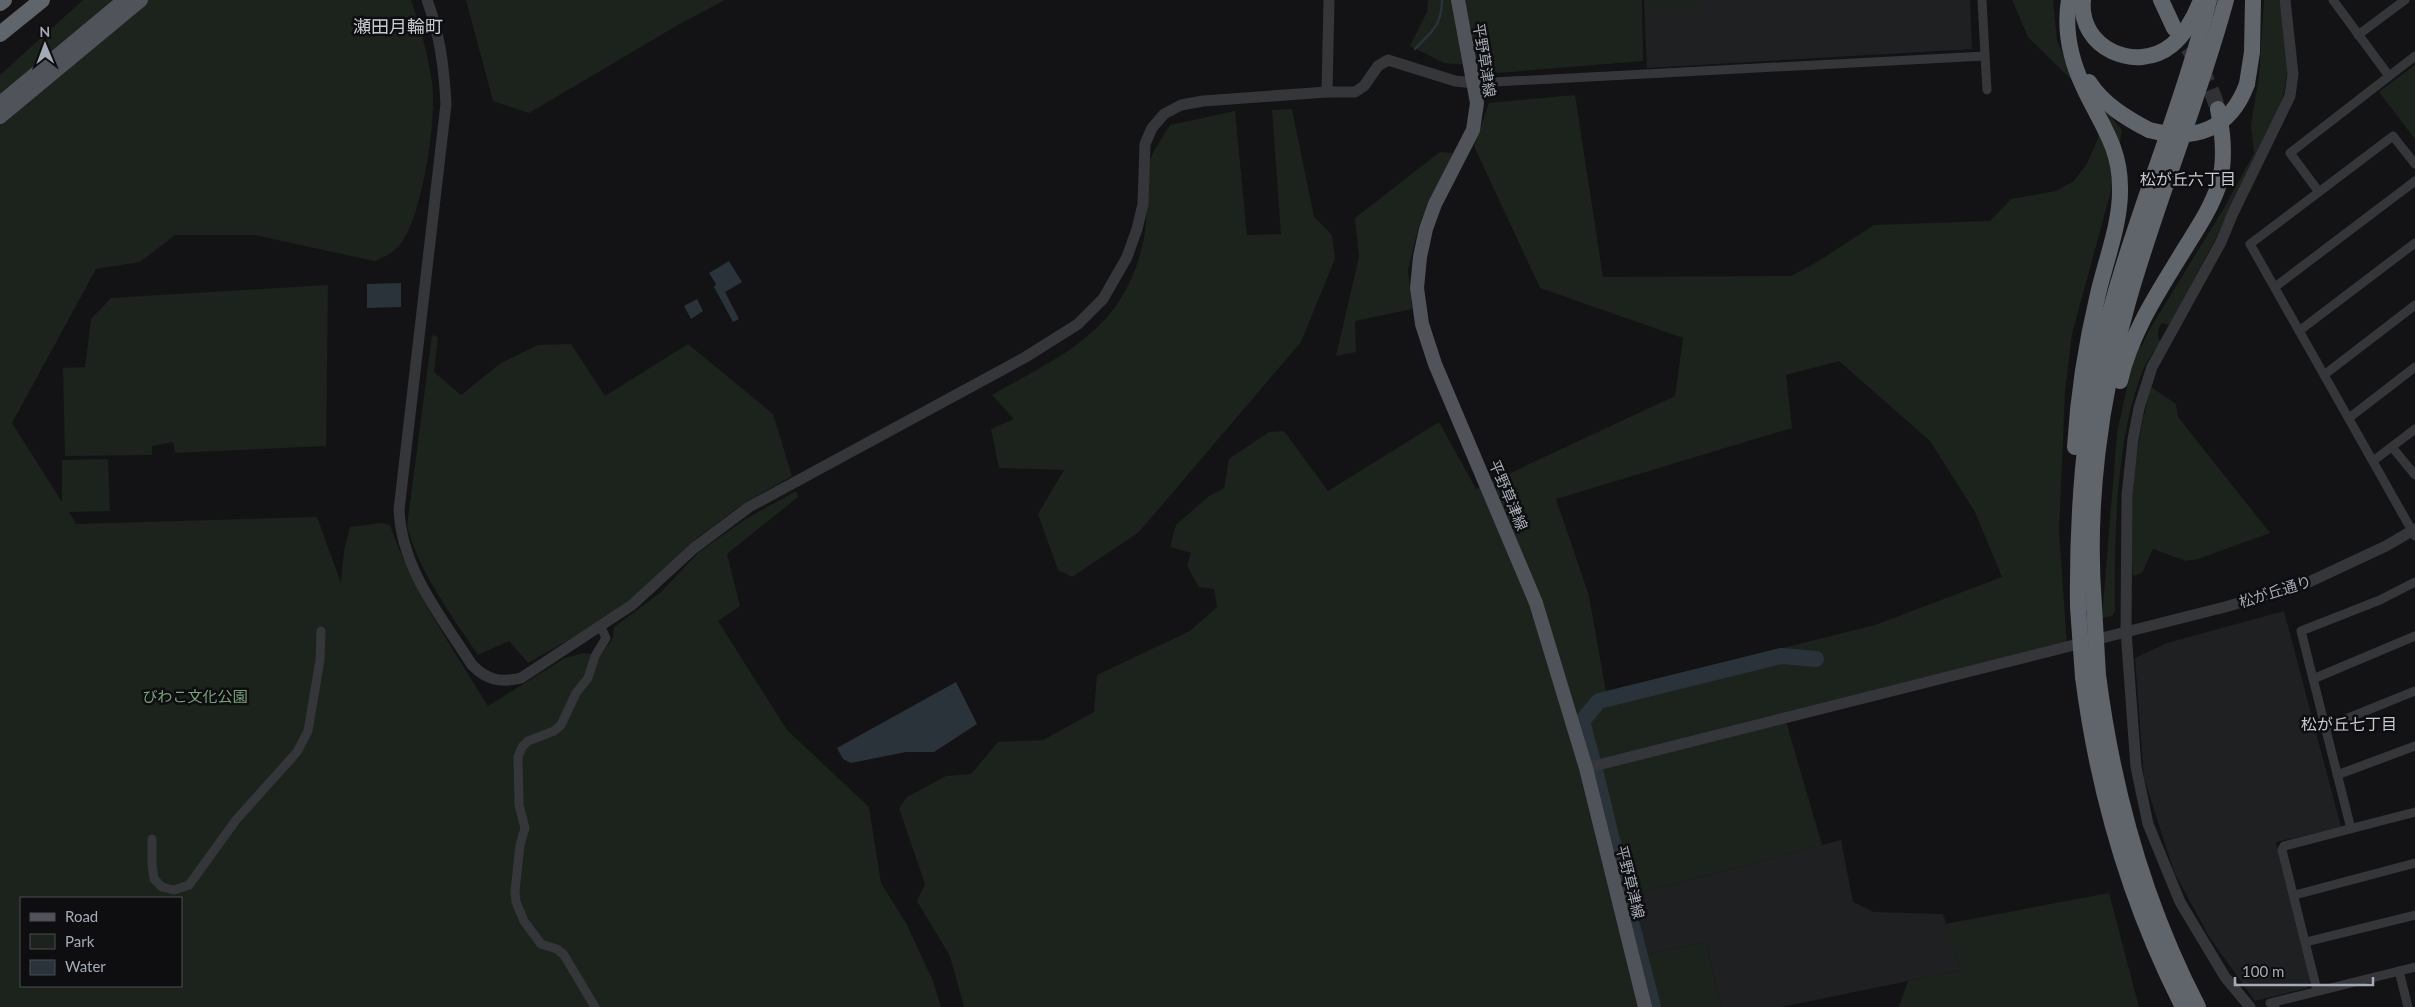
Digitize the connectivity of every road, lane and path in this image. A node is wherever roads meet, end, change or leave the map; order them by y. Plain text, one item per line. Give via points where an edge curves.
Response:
1 (4, 0) edge
2 (42, 0) edge
3 (124, 0) edge
4 (141, 0) edge
5 (427, 0) edge
6 (1329, 0) edge
7 (1458, 0) edge
8 (1982, 0) edge
9 (2068, 0) edge
10 (2083, 0) edge
11 (2161, 0) edge
12 (2201, 0) edge
13 (2210, 0) edge
14 (2226, 0) edge
15 (2253, 0) edge
16 (2285, 0) edge
17 (2333, 0) edge
18 (2405, 0) edge
19 (0, 3) edge
20 (2174, 28) tunnel mouth
21 (0, 34) edge
22 (2358, 35) junction
23 (2071, 50) junction
24 (1985, 56) junction
25 (2415, 56) edge
26 (2389, 76) junction
27 (1475, 83) junction
28 (1987, 90) dead end
29 (1327, 92) junction
30 (0, 103) edge
31 (2218, 109) tunnel mouth
32 (0, 117) edge
33 (2415, 164) edge
34 (2415, 181) edge
35 (2319, 192) junction
36 (2415, 243) edge
37 (2275, 287) junction
38 (2415, 305) edge
39 (2299, 331) junction
40 (2415, 367) edge
41 (2324, 375) junction
42 (2349, 418) junction
43 (2415, 429) edge
44 (2392, 447) junction
45 (2373, 462) junction
46 (2415, 475) edge
47 (2414, 532) edge
48 (2415, 582) edge
49 (2086, 606) junction
50 (601, 627) junction
51 (321, 631) dead end
52 (2126, 631) junction
53 (2415, 636) edge
54 (2091, 676) junction
55 (2313, 679) junction
56 (2415, 691) edge
57 (2326, 727) junction
58 (2415, 746) edge
59 (1586, 768) junction
60 (2337, 775) junction
61 (2415, 812) edge
62 (2351, 829) junction
63 (152, 839) dead end
64 (2415, 863) edge
65 (2295, 895) junction
66 (2415, 915) edge
67 (2306, 942) junction
68 (2415, 966) edge
69 (2399, 970) junction
70 (2317, 990) junction
71 (595, 1007) edge
72 (1645, 1007) edge
73 (2183, 1007) edge
74 (2198, 1007) edge
75 (2250, 1007) edge
76 (2275, 1007) edge
77 (2408, 1007) edge

1 - 19 highway
2 - 21 highway
3 - 30 main road
4 - 32 main road
5 - 50 street via 442,52 446,104 399,510 406,552 414,572 472,665 482,675 494,680 506,682 521,678
6 - 29 street
7 - 27 main road, 平野草津線
8 - 24 street
9 - 23 highway via 2067,31
10 - 12 highway via 2084,17 2096,41 2119,56 2132,58 2148,57 2172,44 2192,19
11 - 20 highway
13 - 49 highway via 2191,68 2119,284 2099,358 2078,507
14 - 49 highway via 2201,88 2130,295 2109,385 2093,511
15 - 23 highway, bridge via 2252,52 2247,84 2235,109 2214,127 2188,135 2149,130 2132,122 2104,101 2092,87
16 - 52 street via 2293,74 2290,96 2221,242 2152,367 2139,408 2127,495
17 - 22 street
18 - 22 street
22 - 26 street
23 - 49 highway via 2084,88 2113,145 2120,185 2117,220 2084,360 2076,431 2074,514
24 - 27 street
24 - 28 street
25 - 26 street
26 - 35 street via 2290,153
27 - 29 street via 1455,81 1388,60 1378,66 1364,86 1355,92
27 - 59 main road, 平野草津線 via 1477,103 1473,130 1435,204 1426,229 1417,288 1422,324 1435,364 1536,602
29 - 50 street via 1203,101 1180,105 1164,114 1152,128 1145,144 1143,204 1128,257 1103,299 1078,324 1024,358 749,507 694,548 632,605
31 - 49 highway via 2223,136 2219,184 2206,214 2143,319 2121,376
33 - 35 street via 2393,136
34 - 37 street
35 - 37 street via 2250,244
36 - 39 street
37 - 39 street
38 - 41 street
39 - 41 street
40 - 42 street
41 - 42 street
42 - 45 street
43 - 44 street
44 - 45 street
44 - 46 street
45 - 47 street
47 - 52 street, 松が丘通り via 2309,582
48 - 55 street via 2380,600 2301,631
49 - 54 highway, bridge
50 - 71 street via 606,638 561,725 528,741 518,757 519,805 525,828 515,892 521,915 532,935 541,944 564,955
51 - 63 street via 320,660 308,731 297,752 236,820 189,885 174,890 162,887 154,879
52 - 59 street, 松が丘通り
52 - 75 street via 2136,767 2148,824 2180,902 2225,977
53 - 55 street
54 - 73 highway via 2096,756 2117,844 2148,933
54 - 74 highway via 2132,844 2161,926
55 - 57 street
56 - 57 street
57 - 60 street
58 - 60 street
59 - 72 main road, 平野草津線
60 - 62 street
61 - 62 street
62 - 65 street via 2284,846 2282,850
64 - 65 street
65 - 67 street
66 - 67 street
67 - 70 street
68 - 69 street
69 - 70 street
69 - 77 street
70 - 76 street via 2270,1003

